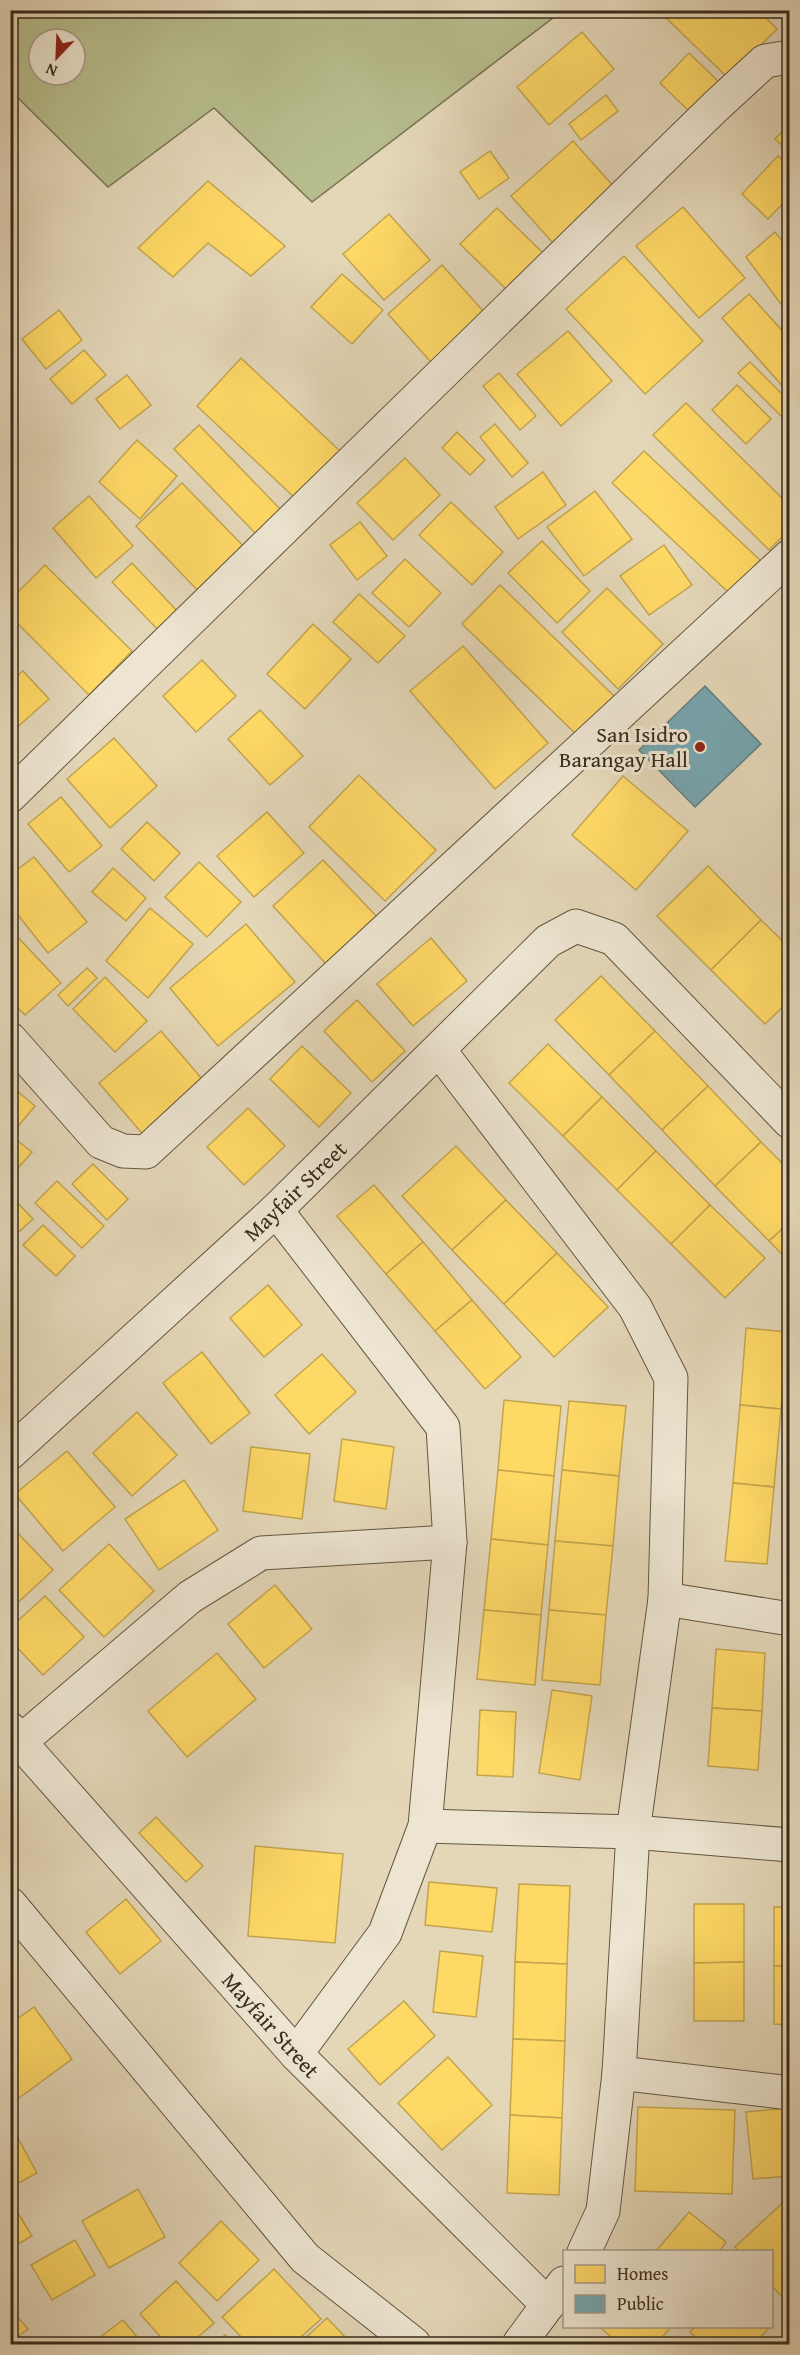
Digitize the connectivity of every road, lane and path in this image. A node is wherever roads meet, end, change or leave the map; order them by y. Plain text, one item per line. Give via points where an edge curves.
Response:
1 (789, 57) edge
2 (789, 556) edge
3 (10, 796) edge
4 (14, 1048) edge
5 (439, 1050) junction
6 (789, 1122) edge
7 (276, 1210) junction
8 (10, 1453) edge
9 (450, 1542) junction
10 (665, 1599) junction
11 (789, 1619) edge
12 (15, 1736) edge
13 (425, 1826) junction
14 (633, 1832) junction
15 (789, 1845) edge
16 (10, 1904) edge
17 (296, 2054) junction
18 (619, 2073) junction
19 (789, 2093) edge
20 (585, 2250) edge
21 (556, 2294) edge
22 (414, 2344) edge
23 (519, 2344) edge

1 - 3 street via 765,61 715,107
2 - 4 street via 146,1152 123,1151 101,1142
5 - 6 street, Mayfair Street via 548,941 576,926 614,939
5 - 7 street, Mayfair Street
5 - 10 street via 635,1307 670,1378
7 - 8 street, Mayfair Street
7 - 9 street via 443,1427
9 - 12 street via 261,1553 190,1598
9 - 13 street
10 - 11 street
10 - 14 street
12 - 17 street, Mayfair Street
13 - 14 street
13 - 17 street via 385,1933
14 - 15 street
14 - 18 street
16 - 22 street via 306,2258
17 - 21 street, Mayfair Street
18 - 19 street
18 - 20 street via 603,2211
21 - 23 street

